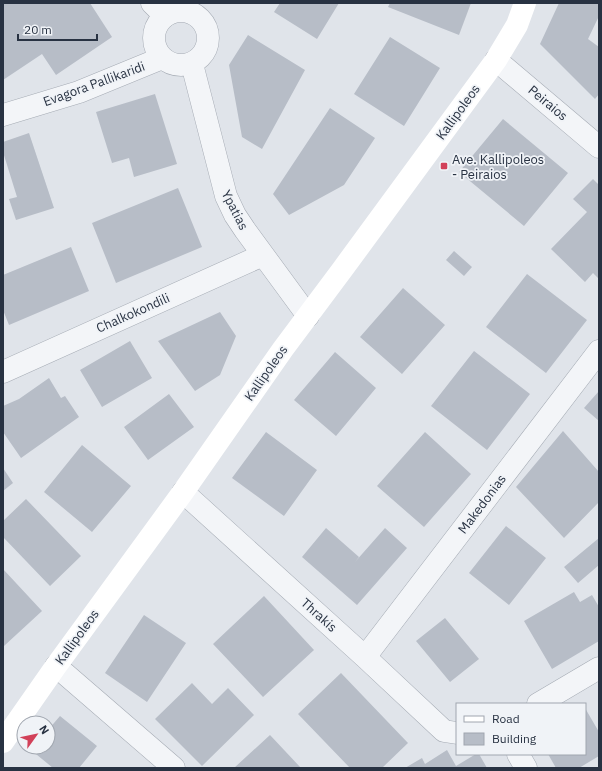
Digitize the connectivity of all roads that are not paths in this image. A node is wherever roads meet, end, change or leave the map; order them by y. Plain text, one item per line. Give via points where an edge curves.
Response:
1 (525, 3) edge
2 (192, 7) edge
3 (158, 9) edge
4 (162, 58) junction
5 (496, 60) junction
6 (192, 64) junction
7 (3, 114) edge
8 (599, 147) edge
9 (263, 255) junction
10 (308, 316) junction
11 (599, 352) edge
12 (3, 372) edge
13 (183, 492) junction
14 (365, 657) junction
15 (56, 666) junction
16 (599, 668) edge
17 (540, 703) edge
18 (456, 733) edge
19 (3, 742) edge
20 (519, 755) edge
21 (174, 768) edge
22 (526, 768) edge

1 - 5 main road, Kallipoleos via 517,25
2 - 3 street via 172,12
2 - 6 street via 207,28 209,37 204,53
3 - 4 street via 154,41 156,50
4 - 6 street via 176,65
4 - 7 street, Evagora Pallikaridi via 79,92
5 - 8 street, Peiraios
5 - 10 main road, Kallipoleos
6 - 9 street, Ypatias via 226,196 238,220
9 - 10 street, Ypatias
9 - 12 street, Chalkokondili
10 - 13 main road, Kallipoleos
11 - 14 street, Makedonias
13 - 14 street, Thrakis
13 - 15 main road, Kallipoleos
14 - 18 street, Thrakis via 444,731
15 - 19 main road, Kallipoleos
15 - 21 street
16 - 17 street
20 - 22 street

